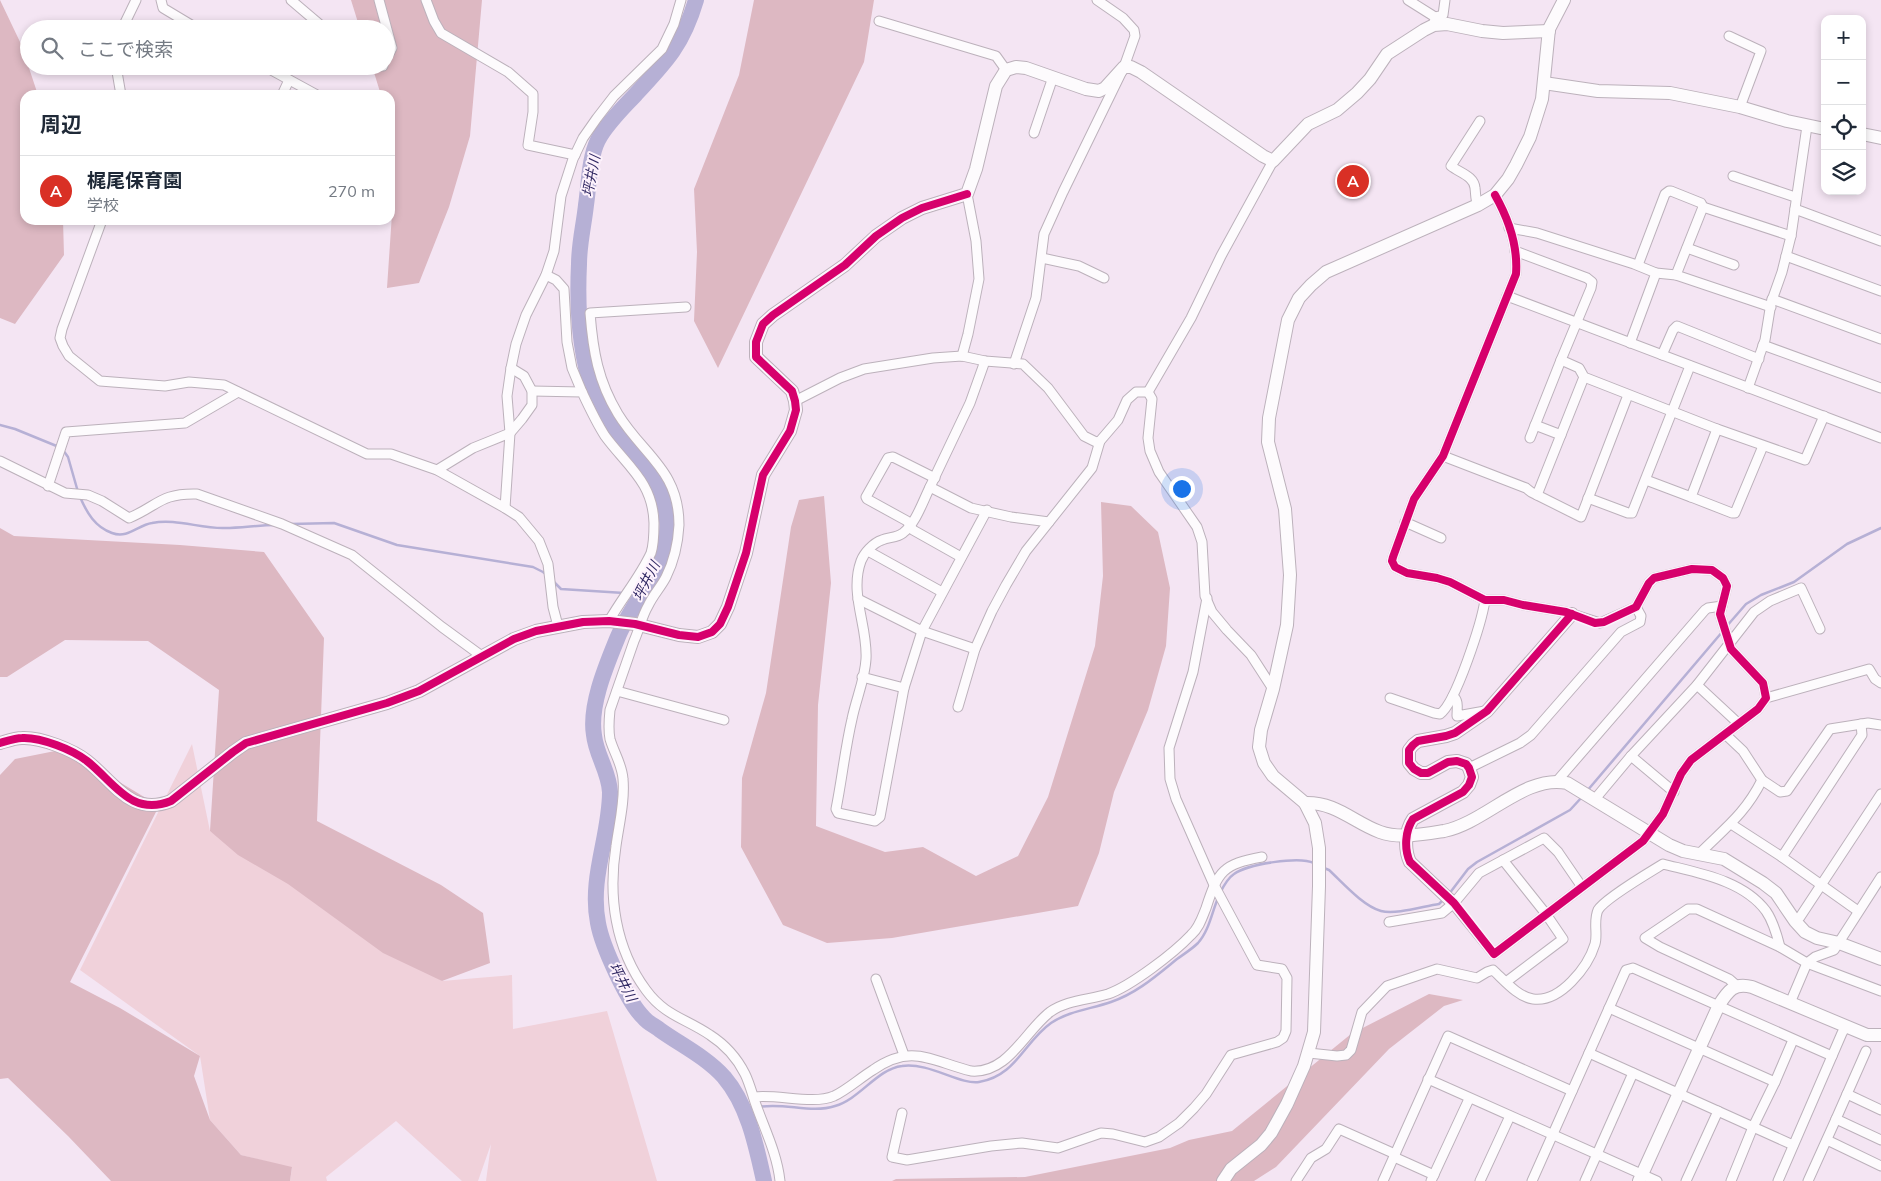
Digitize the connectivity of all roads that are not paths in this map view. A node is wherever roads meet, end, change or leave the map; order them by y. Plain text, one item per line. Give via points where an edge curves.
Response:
1 (136, 0) edge
2 (161, 0) edge
3 (292, 0) edge
4 (379, 0) edge
5 (426, 0) edge
6 (682, 0) edge
7 (1097, 0) edge
8 (1408, 0) edge
9 (1446, 0) edge
10 (1564, 0) edge
11 (126, 20) edge
12 (183, 20) edge
13 (315, 20) edge
14 (384, 20) edge
15 (879, 21) dead end
16 (1435, 21) junction
17 (1549, 31) junction
18 (1729, 36) dead end
19 (1124, 67) junction
20 (1006, 70) junction
21 (118, 75) edge
22 (280, 75) edge
23 (1053, 77) junction
24 (289, 80) junction
25 (1544, 83) junction
26 (120, 90) edge
27 (284, 90) edge
28 (308, 90) edge
29 (1740, 107) junction
30 (1480, 120) dead end
31 (1807, 126) junction
32 (1821, 128) edge
33 (1034, 133) dead end
34 (1866, 135) edge
35 (1881, 138) edge
36 (575, 155) junction
37 (1274, 160) junction
38 (1733, 176) dead end
39 (967, 194) junction
40 (1495, 195) junction
41 (1795, 197) junction
42 (1478, 205) junction
43 (1703, 207) junction
44 (1795, 209) junction
45 (100, 225) edge
46 (1509, 228) junction
47 (1791, 236) junction
48 (1881, 240) edge
49 (1687, 248) junction
50 (1515, 251) junction
51 (1786, 256) junction
52 (1042, 258) junction
53 (1638, 265) junction
54 (1734, 265) dead end
55 (1656, 273) junction
56 (546, 275) junction
57 (1676, 275) junction
58 (1104, 278) dead end
59 (1881, 291) edge
60 (1507, 296) junction
61 (1772, 303) junction
62 (686, 307) dead end
63 (1576, 322) junction
64 (1881, 339) edge
65 (1630, 343) junction
66 (1763, 345) junction
67 (1662, 355) junction
68 (962, 356) junction
69 (1759, 359) junction
70 (1560, 360) junction
71 (985, 361) junction
72 (1014, 364) junction
73 (1690, 366) junction
74 (511, 368) junction
75 (1584, 378) junction
76 (1748, 388) junction
77 (1881, 388) edge
78 (532, 391) junction
79 (238, 392) junction
80 (582, 392) junction
81 (1148, 392) junction
82 (1628, 395) junction
83 (795, 401) junction
84 (1672, 412) junction
85 (1824, 416) junction
86 (1535, 425) junction
87 (1716, 429) junction
88 (510, 433) junction
89 (1562, 435) junction
90 (1530, 438) dead end
91 (1881, 438) edge
92 (1100, 441) junction
93 (1762, 446) junction
94 (1443, 456) junction
95 (0, 461) edge
96 (437, 470) junction
97 (935, 478) junction
98 (1646, 480) junction
99 (48, 486) junction
100 (930, 487) junction
101 (1538, 496) junction
102 (1691, 497) junction
103 (1588, 498) junction
104 (505, 508) junction
105 (987, 510) junction
106 (1048, 522) junction
107 (1405, 522) junction
108 (910, 526) junction
109 (1441, 538) dead end
110 (868, 551) junction
111 (961, 557) junction
112 (942, 592) junction
113 (1207, 598) junction
114 (858, 599) junction
115 (1485, 600) junction
116 (1722, 606) junction
117 (1636, 607) junction
118 (1572, 614) junction
119 (611, 621) junction
120 (638, 625) junction
121 (558, 626) junction
122 (1820, 628) dead end
123 (922, 631) junction
124 (1730, 642) junction
125 (975, 649) junction
126 (483, 657) junction
127 (862, 677) junction
128 (1881, 683) edge
129 (1697, 685) junction
130 (904, 688) junction
131 (1273, 689) junction
132 (617, 691) junction
133 (1453, 696) junction
134 (1390, 698) dead end
135 (1766, 698) junction
136 (958, 707) dead end
137 (1487, 711) junction
138 (724, 720) dead end
139 (1739, 724) junction
140 (1861, 724) junction
141 (1881, 725) edge
142 (1725, 734) junction
143 (0, 743) edge
144 (1631, 756) junction
145 (1469, 768) junction
146 (1762, 780) junction
147 (1557, 781) junction
148 (1674, 792) junction
149 (1881, 794) edge
150 (1595, 799) junction
151 (1306, 803) junction
152 (1731, 824) junction
153 (1650, 833) junction
154 (1407, 836) junction
155 (1699, 854) junction
156 (1262, 857) dead end
157 (1782, 857) junction
158 (1503, 860) junction
159 (1881, 877) edge
160 (1820, 884) junction
161 (1215, 887) junction
162 (1582, 887) junction
163 (1449, 899) junction
164 (1858, 911) junction
165 (1546, 914) junction
166 (1795, 921) junction
167 (1388, 922) dead end
168 (1839, 943) junction
169 (1780, 947) junction
170 (1881, 959) edge
171 (1807, 963) junction
172 (876, 979) dead end
173 (1506, 982) junction
174 (1737, 986) junction
175 (1881, 991) edge
176 (1790, 1003) junction
177 (1719, 1006) junction
178 (1609, 1008) junction
179 (1846, 1026) junction
180 (1880, 1037) edge
181 (1793, 1040) junction
182 (1699, 1048) junction
183 (1866, 1051) dead end
184 (1309, 1053) junction
185 (1588, 1053) junction
186 (904, 1056) junction
187 (1832, 1056) junction
188 (1633, 1073) junction
189 (1428, 1079) junction
190 (1775, 1082) junction
191 (1572, 1091) junction
192 (1678, 1094) junction
193 (1847, 1094) junction
194 (755, 1099) junction
195 (1469, 1099) junction
196 (1881, 1110) edge
197 (1718, 1111) junction
198 (902, 1113) dead end
199 (1510, 1116) junction
200 (1836, 1119) junction
201 (1753, 1127) junction
202 (1552, 1135) junction
203 (1827, 1140) junction
204 (1881, 1140) edge
205 (1793, 1145) junction
206 (1597, 1154) junction
207 (1394, 1156) junction
208 (1881, 1166) edge
209 (1432, 1178) edge
210 (1640, 1178) edge
211 (780, 1181) edge
212 (1223, 1181) edge
213 (1296, 1181) edge
214 (1383, 1181) edge
215 (1480, 1181) edge
216 (1532, 1181) edge
217 (1585, 1181) edge
218 (1657, 1181) edge
219 (1686, 1181) edge
220 (1731, 1181) edge
221 (1778, 1181) edge
222 (1808, 1181) edge

1 - 11 street
2 - 12 street via 163,8
3 - 13 street
4 - 14 street
5 - 36 street via 441,33 508,72 533,94 528,145
6 - 36 street via 662,49 614,96 596,118
7 - 19 street via 1134,30 1135,36
8 - 16 street
9 - 16 street via 1443,15
10 - 17 street
15 - 20 street via 996,56
16 - 17 street via 1503,33
16 - 37 street via 1392,49 1357,93 1337,110 1308,124
17 - 25 street
18 - 29 street via 1761,51
19 - 23 street via 1105,88 1098,91
19 - 37 street via 1141,72 1263,156
19 - 52 street via 1044,234
20 - 23 street via 1026,68
20 - 39 street via 996,86
21 - 26 street
22 - 24 street
23 - 33 street
24 - 27 street
24 - 28 street
25 - 29 street via 1598,91 1670,93
25 - 40 street via 1530,137 1516,166
29 - 31 street
30 - 42 street via 1451,166 1473,181
31 - 32 street
31 - 41 street
34 - 35 street
36 - 56 street via 561,196 554,251
37 - 81 street via 1182,335
38 - 41 street
39 - 68 street via 979,279
39 - 83 street via 902,218 876,236 845,266 763,324 756,342 756,357 792,391
40 - 42 street
40 - 46 street
41 - 44 street
42 - 131 street via 1326,272 1293,308 1269,418 1268,442 1285,509 1290,575 1288,626
43 - 47 street
43 - 49 street
43 - 53 street via 1702,203 1666,192
44 - 47 street
44 - 48 street
45 - 79 street via 62,329 60,338 69,356 100,381 165,386 189,382 224,384
46 - 50 street
46 - 53 street via 1537,233
47 - 51 street
49 - 54 street
49 - 57 street
50 - 60 street via 1516,274
50 - 63 street via 1591,280 1592,286
51 - 59 street
51 - 61 street
52 - 58 street via 1074,264
52 - 72 street via 1036,298
53 - 55 street
55 - 57 street
55 - 65 street
56 - 74 street via 526,315
56 - 80 street via 564,289 567,342 572,368
57 - 61 street
60 - 63 street
60 - 94 street
61 - 64 street
61 - 66 street
62 - 120 street via 590,313 592,346 605,390 619,416 658,463 672,487 677,505 679,525 673,561
63 - 65 street
63 - 70 street
65 - 67 street
66 - 69 street
66 - 77 street
67 - 69 street via 1672,330 1677,326
67 - 73 street
68 - 71 street
68 - 83 street via 864,369
69 - 76 street
70 - 75 street via 1579,368
70 - 86 street
71 - 72 street
71 - 97 street via 970,403
72 - 92 street via 1023,364 1048,388 1084,436
73 - 76 street
73 - 84 street
74 - 78 street via 524,376
74 - 88 street via 507,396
75 - 82 street
75 - 89 street
76 - 85 street
78 - 80 street
78 - 88 street via 532,405
79 - 96 street via 367,454 391,454
79 - 99 street via 185,422 66,432
80 - 119 street via 606,436 646,486 654,516 652,550
81 - 92 street via 1132,394 1118,420
81 - 113 street via 1152,399 1150,450 1159,472 1198,528
82 - 84 street
82 - 103 street
83 - 120 street via 790,431 763,475 746,553 720,624 712,632 698,637
84 - 87 street
84 - 98 street
85 - 91 street
85 - 93 street via 1805,460
86 - 89 street
86 - 90 street
87 - 93 street
87 - 102 street
88 - 96 street via 472,448
88 - 104 street
89 - 101 street
92 - 106 street via 1092,468
93 - 102 street via 1735,513
94 - 101 street via 1526,488
94 - 107 street via 1418,491
95 - 99 street
96 - 104 street
97 - 100 street
97 - 108 street via 892,457 888,458 866,494 867,499 907,521
98 - 102 street
98 - 103 street via 1631,514
99 - 126 street via 65,493 88,495 128,518 171,495 197,494 282,524 352,555
100 - 105 street via 971,508
100 - 108 street
101 - 103 street via 1581,517
104 - 121 street via 519,517 539,541 548,564
105 - 106 street
105 - 111 street
106 - 125 street via 1006,585
107 - 109 street
107 - 115 street via 1392,561 1395,568 1450,582
108 - 110 street via 902,534 877,542
108 - 111 street
110 - 112 street
110 - 114 street via 856,578
111 - 112 street
112 - 123 street
113 - 131 street via 1212,612 1251,655
113 - 161 street via 1193,672 1169,748 1168,764 1176,799
114 - 123 street
114 - 127 street via 866,642
115 - 118 street via 1504,600
115 - 133 street via 1478,631
116 - 117 street via 1726,589 1723,578 1712,570 1697,568 1654,578
116 - 124 street via 1720,614
116 - 147 street via 1705,610
117 - 118 street via 1600,623
117 - 145 street via 1641,616 1640,622 1620,632 1531,735
118 - 137 street
119 - 120 street
119 - 121 street
120 - 132 street
121 - 126 street via 514,639
122 - 124 street via 1801,588 1763,605
123 - 125 street
123 - 130 street
124 - 129 street
124 - 135 street via 1731,650 1763,683
125 - 136 street
126 - 143 street via 419,691 388,703 246,743 171,802 159,806 134,802 86,760 65,749 35,738
127 - 130 street
127 - 130 street via 851,720 836,809 838,813 875,821 880,818
128 - 135 street via 1870,669
129 - 139 street
129 - 144 street
131 - 151 street via 1259,747 1273,776
132 - 138 street
132 - 194 street via 608,723 610,740 623,778 624,797 615,848 612,895 621,944 645,990 672,1015 709,1034 724,1046 745,1073
133 - 134 street via 1440,714
133 - 137 street via 1457,698 1457,716
135 - 139 street
137 - 145 street via 1455,733 1418,741 1409,750 1409,763 1421,773 1457,761
139 - 142 street
140 - 141 street
140 - 146 street via 1830,729 1788,791 1780,792
140 - 157 street via 1862,735
142 - 146 street via 1743,750
142 - 148 street via 1691,760
144 - 148 street
144 - 150 street
145 - 154 street via 1472,777 1463,792 1413,819
146 - 152 street via 1753,799
147 - 150 street
147 - 154 street via 1516,794 1464,826
148 - 153 street
149 - 160 street
150 - 153 street
151 - 154 street via 1334,808 1380,832
151 - 184 street via 1315,823 1319,848 1314,1032
152 - 155 street
152 - 157 street
153 - 155 street via 1683,851
153 - 162 street
154 - 163 street via 1410,862
155 - 166 street via 1724,859 1763,883 1776,893
156 - 161 street via 1228,867
157 - 160 street
158 - 162 street via 1544,838
158 - 163 street via 1480,873
158 - 165 street
159 - 164 street
160 - 164 street
160 - 166 street
161 - 186 street via 1198,927 1191,935 1129,984 1107,994 1070,1002 1052,1011 1002,1063 978,1072 930,1058
161 - 198 street via 1257,965 1282,969 1287,978 1286,1031 1277,1042 1231,1055 1194,1108 1159,1137 1145,1142 1101,1133 1058,1148 1022,1144 991,1146 907,1160 892,1157
162 - 165 street
163 - 165 street via 1494,954
163 - 167 street via 1442,913
164 - 168 street
165 - 173 street via 1563,939
166 - 168 street via 1816,938
168 - 170 street
168 - 171 street via 1834,950
169 - 171 street
169 - 173 street via 1767,913 1757,901 1722,880 1663,864 1598,910 1592,954 1584,968 1562,991 1533,999
169 - 174 street via 1696,909 1688,910 1646,938
171 - 175 street
171 - 176 street
172 - 186 street
173 - 184 street via 1493,970 1477,978 1438,969 1387,986 1362,1012 1351,1050 1346,1055
174 - 176 street via 1744,984
174 - 177 street via 1729,991
176 - 179 street
177 - 178 street via 1633,968 1626,970
177 - 181 street
177 - 182 street
178 - 182 street
178 - 185 street
179 - 180 street
179 - 187 street
181 - 187 street
181 - 190 street
182 - 190 street
182 - 192 street
183 - 193 street
184 - 212 street via 1271,1133 1231,1169
185 - 188 street
185 - 191 street
186 - 194 street via 877,1067 834,1096 810,1100 767,1095
187 - 205 street
188 - 192 street
188 - 206 street
189 - 191 street via 1448,1036
189 - 195 street
189 - 207 street
190 - 201 street
191 - 202 street
192 - 197 street
192 - 210 street
193 - 196 street
193 - 200 street
194 - 211 street via 775,1155
195 - 199 street
195 - 209 street
197 - 201 street
197 - 219 street
199 - 202 street
199 - 215 street
200 - 203 street
200 - 204 street
201 - 205 street
201 - 220 street
202 - 206 street
202 - 216 street
203 - 208 street
203 - 222 street
205 - 221 street
206 - 210 street
206 - 217 street
207 - 209 street
207 - 213 street via 1339,1129 1326,1148 1311,1158
207 - 214 street
210 - 218 street

